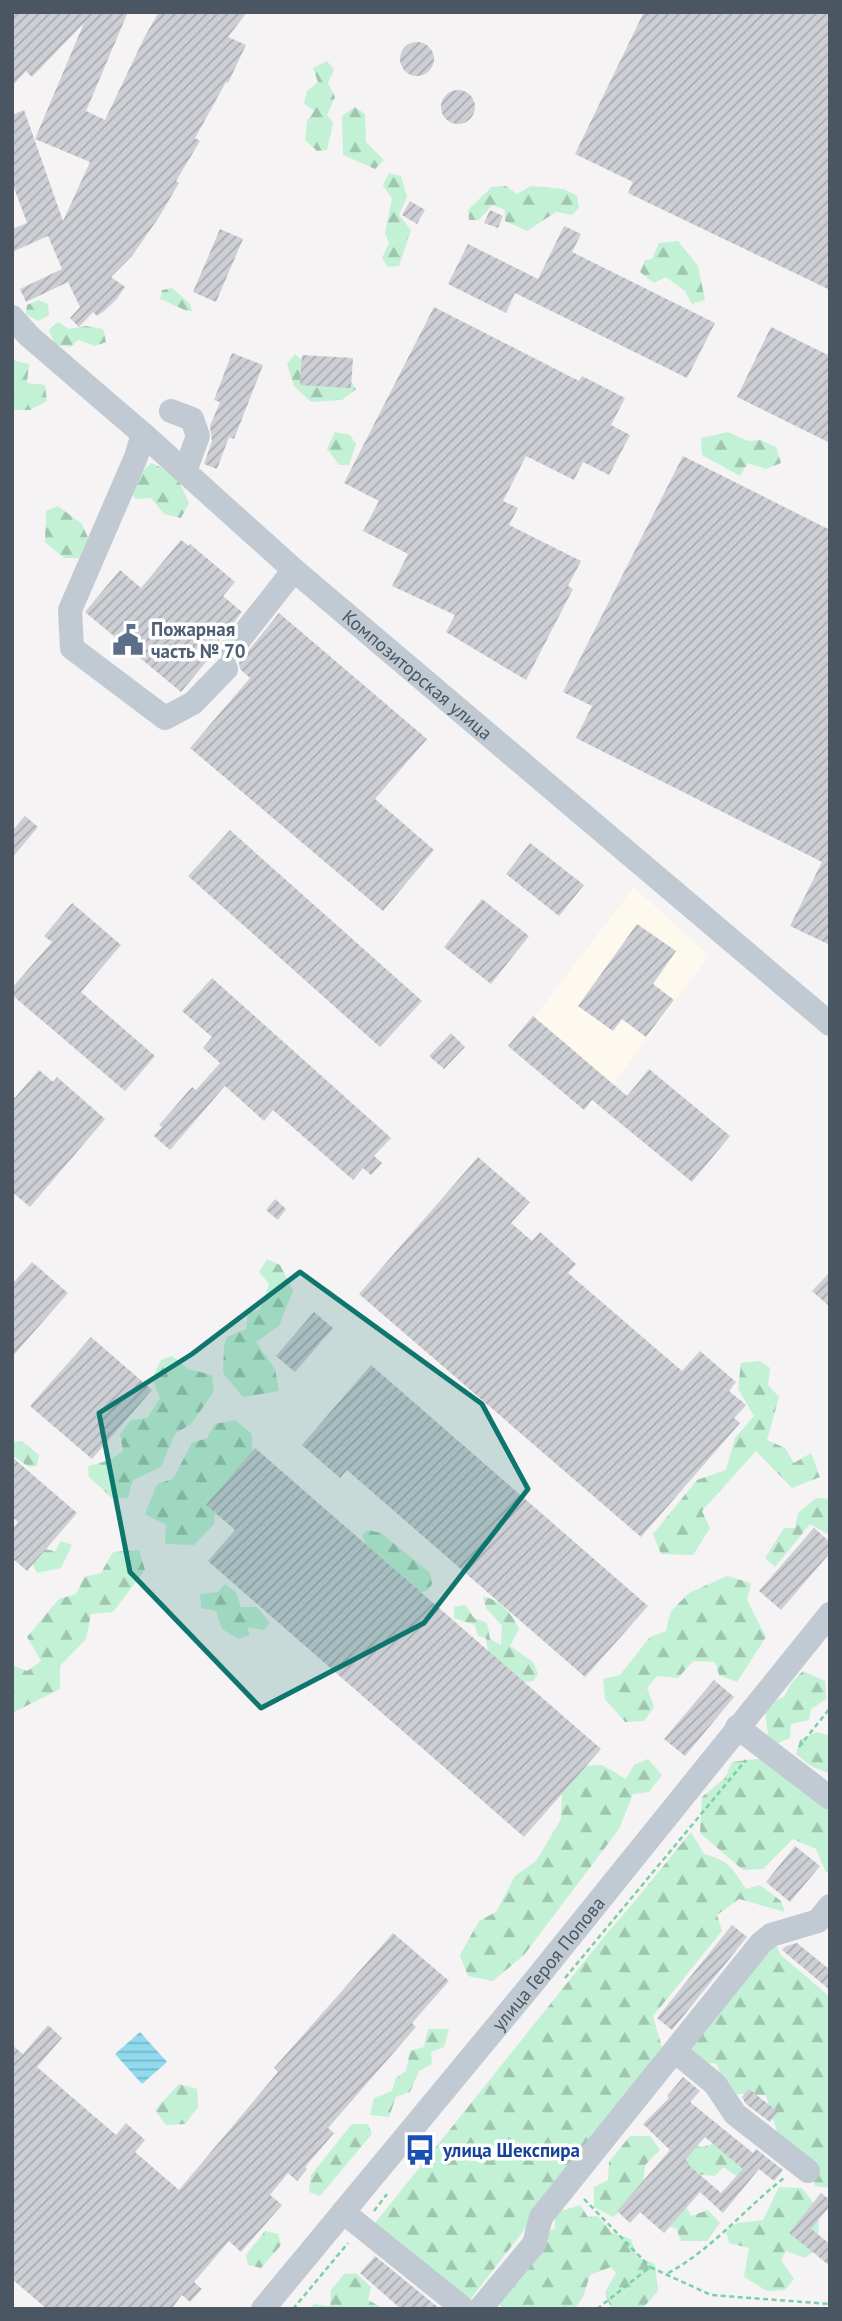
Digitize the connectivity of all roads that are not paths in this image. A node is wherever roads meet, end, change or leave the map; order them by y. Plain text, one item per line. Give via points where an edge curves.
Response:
1 (12, 317) edge
2 (171, 411) dead end
3 (143, 434) junction
4 (185, 471) junction
5 (294, 570) junction
6 (830, 1024) edge
7 (830, 1614) edge
8 (737, 1727) junction
9 (830, 1798) edge
10 (830, 1906) edge
11 (676, 2052) junction
12 (804, 2168) road end
13 (352, 2220) junction
14 (263, 2309) edge
15 (464, 2309) edge
16 (480, 2309) edge

1 - 3 street, Композиторская улица
2 - 4 street via 192,419 198,436
3 - 4 street, Композиторская улица
3 - 5 street via 70,610 72,648 165,718 193,703
4 - 5 street, Композиторская улица
5 - 6 street, Композиторская улица
7 - 8 street, улица Героя Попова
8 - 9 street
8 - 13 street, улица Героя Попова via 531,1984
10 - 11 street via 818,1921 771,1935 761,1943
11 - 12 street via 715,2084 735,2114
11 - 16 street via 541,2217 534,2244
13 - 14 street, улица Героя Попова
13 - 15 street

